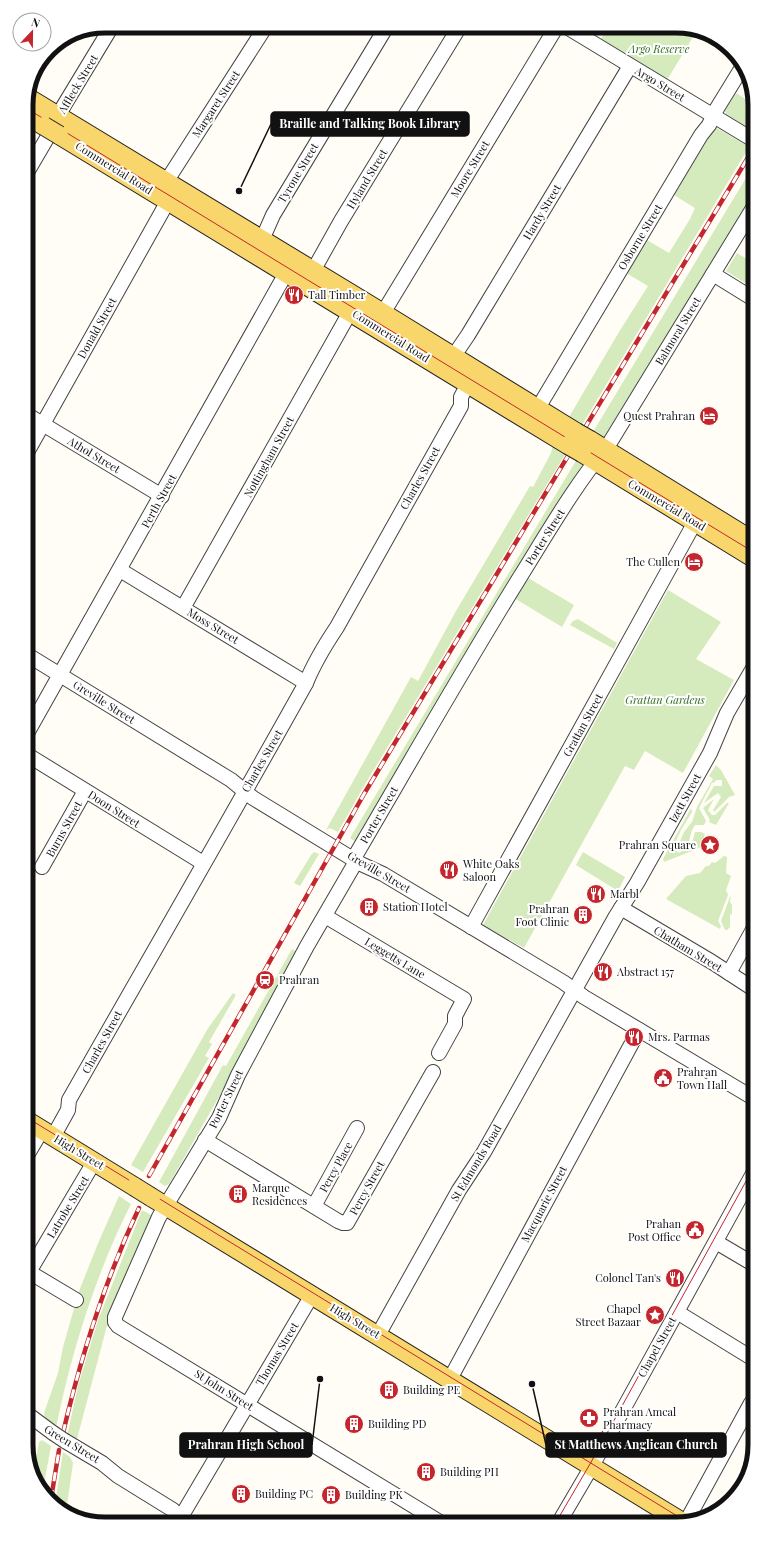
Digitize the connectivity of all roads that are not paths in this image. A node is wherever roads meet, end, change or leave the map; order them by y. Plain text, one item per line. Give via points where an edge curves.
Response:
1 (108, 33) edge
2 (262, 33) edge
3 (383, 33) edge
4 (456, 33) edge
5 (553, 33) edge
6 (576, 33) edge
7 (630, 66) junction
8 (740, 72) edge
9 (33, 103) edge
10 (714, 116) junction
11 (33, 118) edge
12 (54, 125) junction
13 (748, 137) edge
14 (33, 162) edge
15 (166, 182) junction
16 (168, 201) junction
17 (748, 217) edge
18 (262, 240) junction
19 (288, 270) junction
20 (313, 271) junction
21 (713, 274) junction
22 (748, 296) edge
23 (352, 308) junction
24 (383, 313) junction
25 (453, 357) junction
26 (468, 384) junction
27 (538, 408) junction
28 (33, 418) edge
29 (43, 424) junction
30 (33, 442) edge
31 (588, 448) junction
32 (162, 496) junction
33 (695, 522) junction
34 (748, 538) edge
35 (748, 554) edge
36 (120, 570) junction
37 (183, 608) junction
38 (33, 658) edge
39 (60, 675) junction
40 (748, 677) edge
41 (306, 683) junction
42 (33, 723) edge
43 (33, 758) edge
44 (85, 791) junction
45 (244, 791) junction
46 (354, 858) junction
47 (203, 863) junction
48 (42, 867) dead end
49 (621, 908) junction
50 (325, 916) junction
51 (471, 927) junction
52 (748, 939) edge
53 (729, 973) junction
54 (748, 985) edge
55 (575, 990) junction
56 (639, 1030) junction
57 (439, 1053) dead end
58 (433, 1072) dead end
59 (748, 1096) edge
60 (33, 1124) edge
61 (358, 1128) dead end
62 (47, 1133) junction
63 (205, 1140) junction
64 (33, 1149) edge
65 (94, 1162) junction
66 (748, 1183) edge
67 (158, 1201) junction
68 (314, 1206) junction
69 (716, 1242) junction
70 (748, 1261) edge
71 (33, 1266) edge
72 (33, 1277) edge
73 (312, 1295) junction
74 (76, 1300) dead end
75 (677, 1312) junction
76 (378, 1335) junction
77 (748, 1356) edge
78 (450, 1378) junction
79 (247, 1405) junction
80 (748, 1409) edge
81 (33, 1419) edge
82 (33, 1426) edge
83 (52, 1436) junction
84 (592, 1466) junction
85 (688, 1516) edge
86 (181, 1517) edge
87 (186, 1517) edge
88 (431, 1517) edge
89 (562, 1517) edge
90 (677, 1517) edge

1 - 12 street, Affleck Street
2 - 15 street, Margaret Street
3 - 18 street, Tyrone Street via 273,215
4 - 20 street, Hyland Street
5 - 24 street, Moore Street
6 - 7 street, Argo Street
7 - 10 street, Argo Street
7 - 25 street, Hardy Street
8 - 10 street, Osborne Street
9 - 12 main road, Commercial Road
10 - 13 street, Argo Street
10 - 27 street, Osborne Street
11 - 12 main road, Commercial Road
12 - 14 street, Affleck Street
12 - 15 main road, Commercial Road
12 - 16 main road, Commercial Road
15 - 18 main road, Commercial Road
16 - 19 main road, Commercial Road
16 - 29 street, Donald Street
17 - 21 street, Balmoral Street
18 - 20 main road, Commercial Road
19 - 23 main road, Commercial Road
19 - 32 street, Perth Street
20 - 24 main road, Commercial Road
21 - 22 street
21 - 31 street, Balmoral Street
23 - 26 main road, Commercial Road
23 - 37 street, Nottingham Street
24 - 25 main road, Commercial Road
25 - 27 main road, Commercial Road
26 - 31 main road, Commercial Road
26 - 41 street, Charles Street via 461,397 461,406 328,639
27 - 31 main road, Commercial Road
28 - 29 street, Athol Street
29 - 30 street, Donald Street
29 - 32 street, Athol Street
31 - 33 main road, Commercial Road
31 - 34 main road, Commercial Road
31 - 46 street, Porter Street via 503,604
32 - 36 street, Perth Street
33 - 35 main road, Commercial Road
33 - 51 street, Grattan Street
36 - 37 street, Moss Street
36 - 39 street, Perth Street
37 - 41 street, Moss Street
38 - 39 street, Greville Street
39 - 42 street, Perth Street
39 - 45 street, Greville Street via 231,780
40 - 49 street, Izett Street via 727,713 710,753
41 - 45 street, Charles Street
43 - 44 street, Doon Street
44 - 47 street, Doon Street
44 - 48 street, Burns Street
45 - 46 street, Greville Street
45 - 47 street, Charles Street
46 - 50 street, Porter Street via 354,865
46 - 51 street, Greville Street
47 - 62 street, Charles Street via 69,1100 68,1110
49 - 53 street, Chatham Street
49 - 55 street, Izett Street
50 - 57 street, Leggetts Lane via 464,999 455,1016 455,1024
50 - 63 street, Porter Street
51 - 55 street, Greville Street
52 - 53 street
53 - 54 street, Chatham Street
55 - 56 street, Greville Street
55 - 76 street, St Edmonds Road
56 - 59 street, Greville Street
56 - 78 street, Macquarie Street
58 - 68 street, Percy Street via 348,1222 342,1222
60 - 62 main road, High Street
61 - 68 street, Percy Place
62 - 64 street, Charles Street
62 - 65 main road, High Street
63 - 67 street, Porter Street
63 - 68 street, Percy Street
65 - 67 main road, High Street, bridge
65 - 71 street, Latrobe Street
66 - 69 street, Chapel Street
67 - 73 main road, High Street
67 - 79 street, St John Street via 159,1217 119,1307 115,1322
69 - 70 street
69 - 75 street, Chapel Street
72 - 74 street, Latrobe Street
73 - 76 main road, High Street
73 - 79 street, Thomas Street
75 - 77 street
75 - 84 street, Chapel Street
76 - 78 main road, High Street
78 - 84 main road, High Street
79 - 87 street, Thomas Street
79 - 88 street, St John Street
80 - 85 street
81 - 83 street, Green Street
82 - 83 street, Green Street
83 - 86 street, Green Street, bridge via 102,1463
84 - 89 street, Chapel Street
84 - 90 main road, High Street

